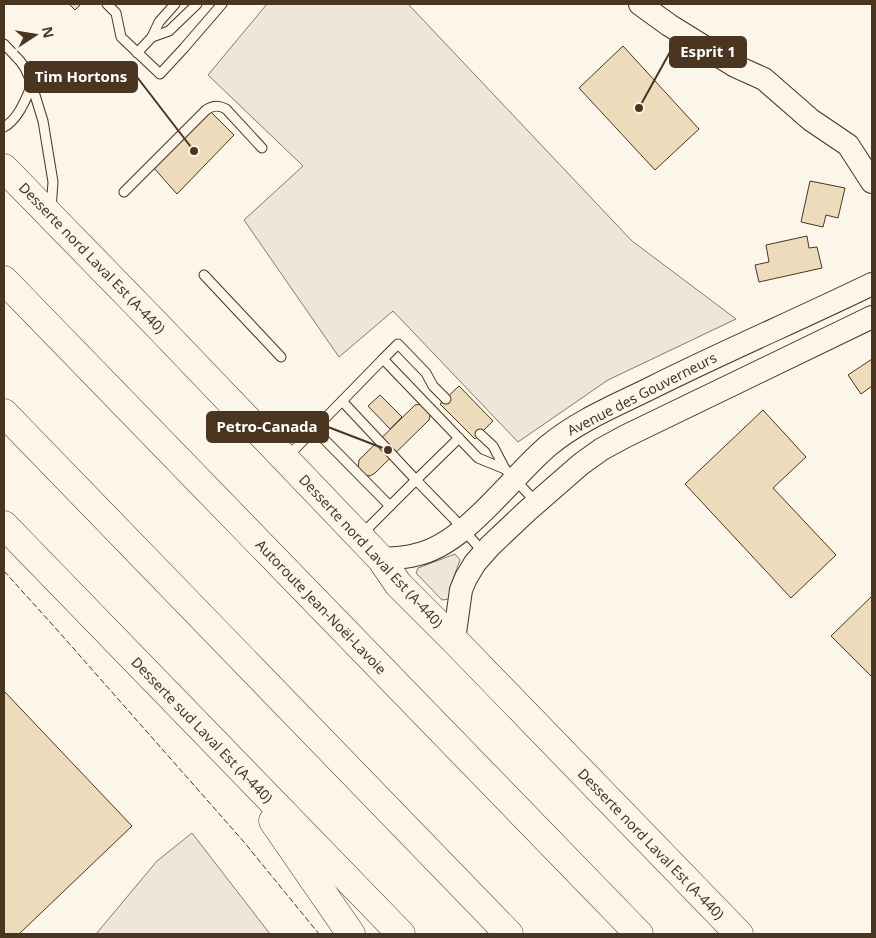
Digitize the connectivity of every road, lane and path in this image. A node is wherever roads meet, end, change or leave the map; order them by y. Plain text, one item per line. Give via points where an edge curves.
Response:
1 (107, 4) edge
2 (175, 4) edge
3 (197, 4) edge
4 (222, 4) edge
5 (640, 4) edge
6 (152, 37) junction
7 (4, 44) edge
8 (138, 52) junction
9 (32, 87) junction
10 (4, 127) edge
11 (262, 148) dead end
12 (4, 168) edge
13 (872, 182) edge
14 (124, 192) dead end
15 (51, 217) junction
16 (204, 275) dead end
17 (4, 280) edge
18 (872, 284) edge
19 (872, 317) edge
20 (281, 357) dead end
21 (383, 359) junction
22 (446, 399) dead end
23 (342, 401) junction
24 (4, 413) edge
25 (314, 429) junction
26 (480, 434) dead end
27 (459, 438) junction
28 (285, 459) junction
29 (510, 474) junction
30 (416, 480) junction
31 (536, 502) junction
32 (390, 506) junction
33 (4, 525) edge
34 (463, 530) junction
35 (360, 537) junction
36 (484, 553) junction
37 (381, 559) junction
38 (454, 640) junction
39 (228, 756) junction
40 (351, 934) edge
41 (401, 934) edge
42 (509, 934) edge
43 (639, 934) edge
44 (739, 934) edge

1 - 8 lane via 116,13 121,37
2 - 6 lane via 159,22
3 - 6 lane via 169,31
4 - 8 lane via 160,74
5 - 13 street via 735,66 764,79 811,120 848,145
6 - 8 lane
7 - 9 lane via 25,68
9 - 10 lane via 17,116
9 - 15 lane via 43,121 53,182
11 - 14 lane via 226,109 212,106
12 - 15 main road, Desserte nord Laval Est (A-440)
15 - 28 main road, Desserte nord Laval Est (A-440)
16 - 20 lane
17 - 43 main road, Autoroute Jean-Noël-Lavoie
18 - 29 street, Avenue des Gouverneurs via 702,362 577,425
19 - 31 street via 634,432 581,464
21 - 22 lane via 398,344
21 - 23 lane
21 - 27 lane
23 - 25 lane
23 - 30 lane
24 - 42 main road
25 - 28 lane
25 - 32 lane
26 - 29 lane
27 - 29 lane via 478,458
27 - 30 lane
28 - 35 main road, Desserte nord Laval Est (A-440)
29 - 31 lane
29 - 34 street, Avenue des Gouverneurs
30 - 32 lane
30 - 34 lane
31 - 36 street
32 - 35 lane
33 - 39 main road, Desserte sud Laval Est (A-440)
34 - 36 lane
34 - 37 street, Avenue des Gouverneurs via 426,552
35 - 37 main road, Desserte nord Laval Est (A-440)
36 - 38 street via 461,590
37 - 38 main road, Desserte nord Laval Est (A-440) via 398,584
38 - 44 main road, Desserte nord Laval Est (A-440)
39 - 40 main road
39 - 41 main road, Desserte sud Laval Est (A-440)

